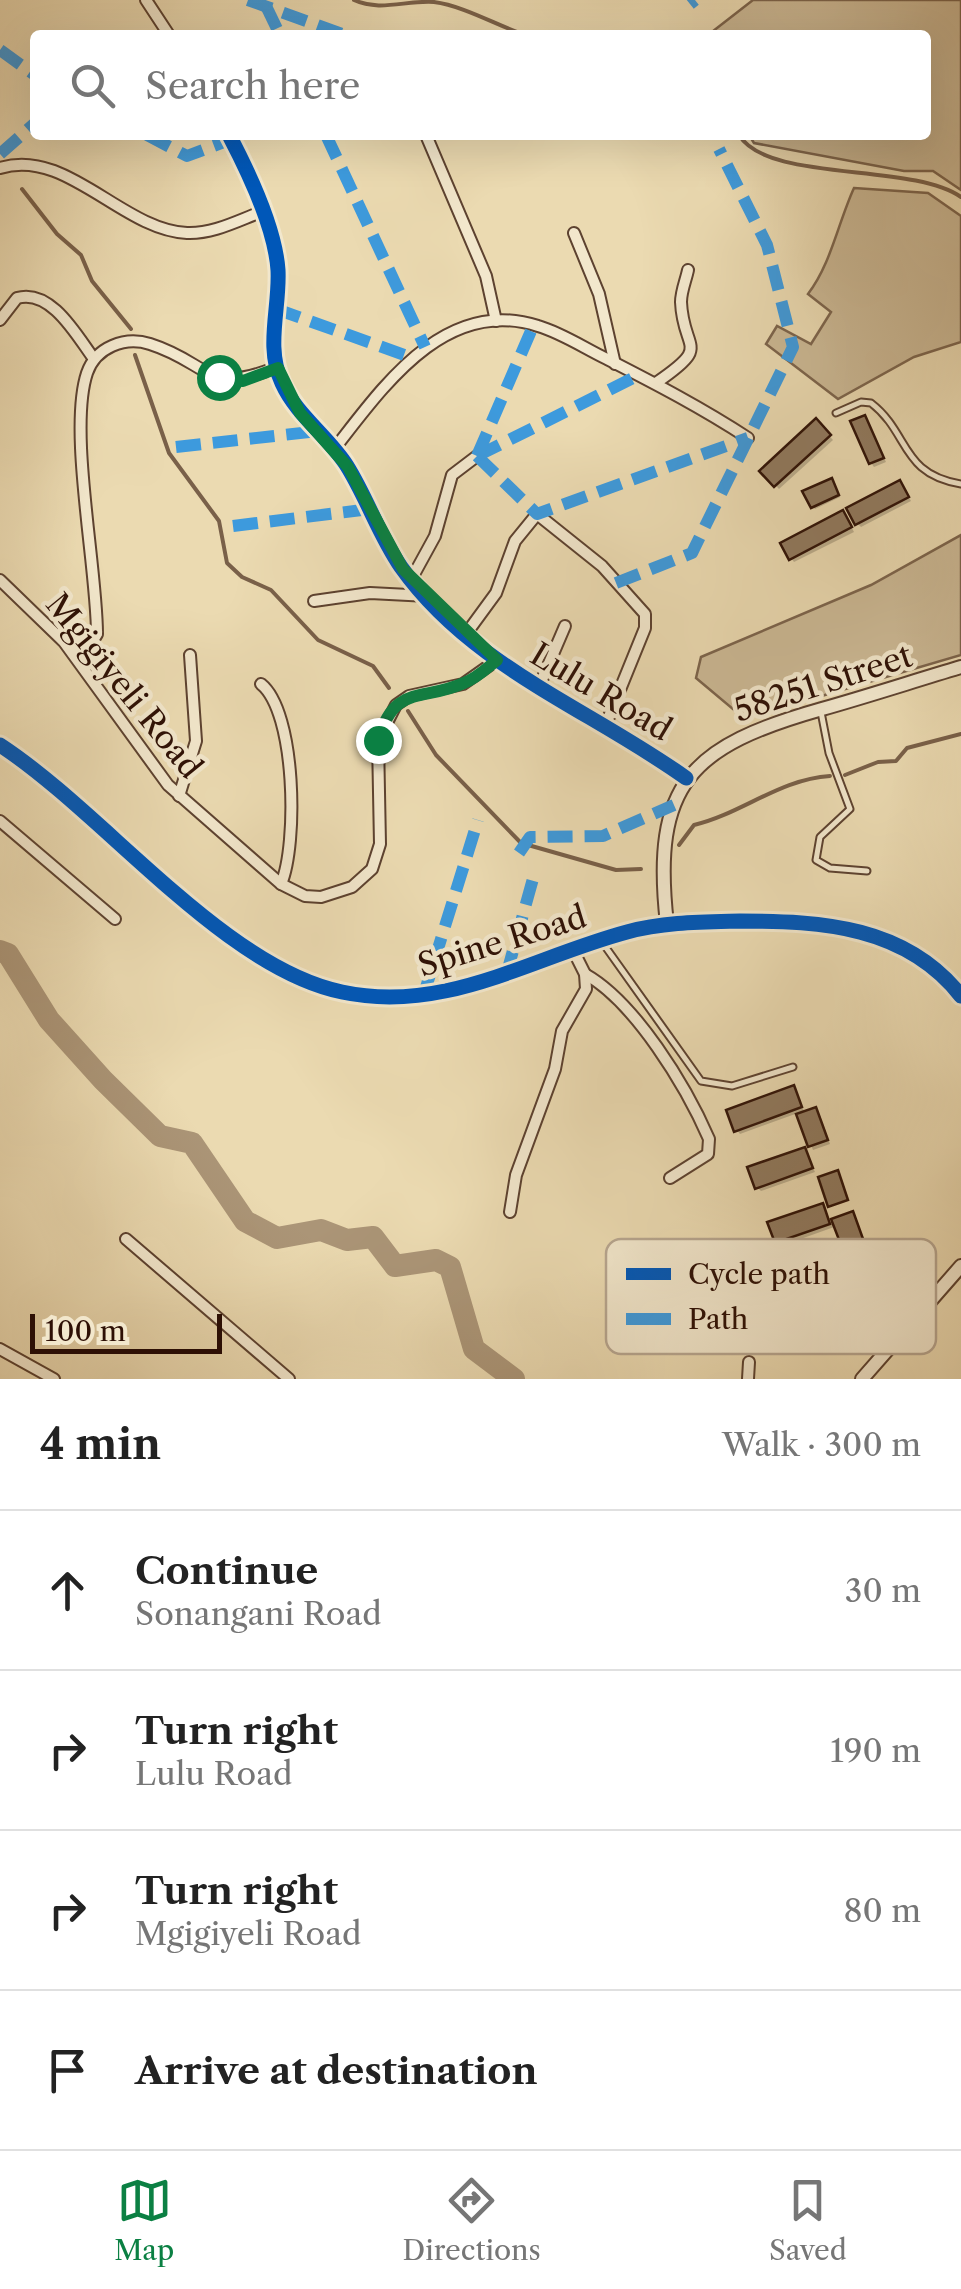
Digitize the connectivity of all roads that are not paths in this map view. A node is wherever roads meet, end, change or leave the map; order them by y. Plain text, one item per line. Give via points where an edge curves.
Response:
1 (146, 0) edge
2 (166, 30) edge
3 (231, 140) edge
4 (428, 140) edge
5 (0, 168) edge
6 (261, 212) junction
7 (574, 233) dead end
8 (688, 270) dead end
9 (0, 320) edge
10 (496, 320) junction
11 (94, 359) junction
12 (616, 364) junction
13 (278, 368) junction
14 (656, 383) junction
15 (836, 413) dead end
16 (748, 438) dead end
17 (335, 448) junction
18 (476, 456) dead end
19 (961, 484) edge
20 (412, 578) junction
21 (0, 580) edge
22 (428, 596) junction
23 (314, 602) dead end
24 (565, 626) dead end
25 (466, 634) junction
26 (190, 655) dead end
27 (497, 660) junction
28 (80, 662) junction
29 (961, 667) edge
30 (260, 684) dead end
31 (538, 689) junction
32 (820, 709) junction
33 (606, 724) junction
34 (3, 752) edge
35 (686, 778) junction
36 (180, 796) junction
37 (0, 821) edge
38 (867, 871) dead end
39 (281, 884) junction
40 (114, 919) dead end
41 (667, 924) junction
42 (600, 940) junction
43 (573, 950) junction
44 (585, 974) junction
45 (961, 996) edge
46 (793, 1067) dead end
47 (670, 1178) dead end
48 (510, 1212) dead end
49 (126, 1239) dead end
50 (961, 1266) edge
51 (936, 1295) edge
52 (0, 1349) edge
53 (884, 1354) edge
54 (749, 1362) dead end
55 (54, 1379) edge
56 (289, 1379) edge
57 (748, 1379) edge
58 (862, 1379) edge

1 - 2 street
3 - 6 street, Lulu Road
4 - 10 street via 486,276
5 - 6 street via 48,169 174,232 209,232
6 - 13 street, Lulu Road via 278,268
7 - 12 street via 599,294
8 - 14 street via 681,302 690,351 685,363
9 - 11 street via 17,298 38,299 56,310
10 - 12 street via 534,324
10 - 17 street via 456,331 410,358
11 - 13 street via 116,344 137,341 233,381
11 - 28 street via 85,382 83,426 98,634
12 - 14 street
13 - 17 street, Lulu Road via 300,413
14 - 16 street
15 - 19 lane via 871,403 920,468
17 - 20 street, Lulu Road
18 - 20 street via 452,475 435,536
20 - 22 street, Lulu Road
21 - 28 street, Mgigiyeli Road
22 - 23 street via 370,594
22 - 25 street, Lulu Road
24 - 31 street
25 - 27 street, Lulu Road
25 - 33 street via 496,593 515,540 536,514 602,566 645,614
26 - 36 street via 196,741
27 - 31 street, Lulu Road
27 - 39 street, Mgigiyeli Road via 464,684 409,696 388,714 378,740 380,844 372,869 321,897
28 - 36 street, Mgigiyeli Road via 134,743
29 - 32 street, 58251 Street
30 - 39 street via 281,713 292,792 292,842
31 - 33 street, Lulu Road
32 - 35 street, 58251 Street via 751,730
32 - 38 lane via 850,810 820,837 816,860
33 - 35 street, Lulu Road
34 - 43 street, Spine Road via 239,943 300,980 376,998 423,998
35 - 41 street via 661,848
36 - 39 street, Mgigiyeli Road
37 - 40 street
41 - 42 street, Spine Road
41 - 45 street, Spine Road via 805,922 858,930 911,953
42 - 43 street, Spine Road
42 - 46 lane via 702,1081 732,1086
43 - 44 street
44 - 47 street via 631,1014 709,1139 708,1154
44 - 48 street via 586,989 562,1031
49 - 56 street
50 - 51 street
52 - 55 street
53 - 58 street
54 - 57 street

